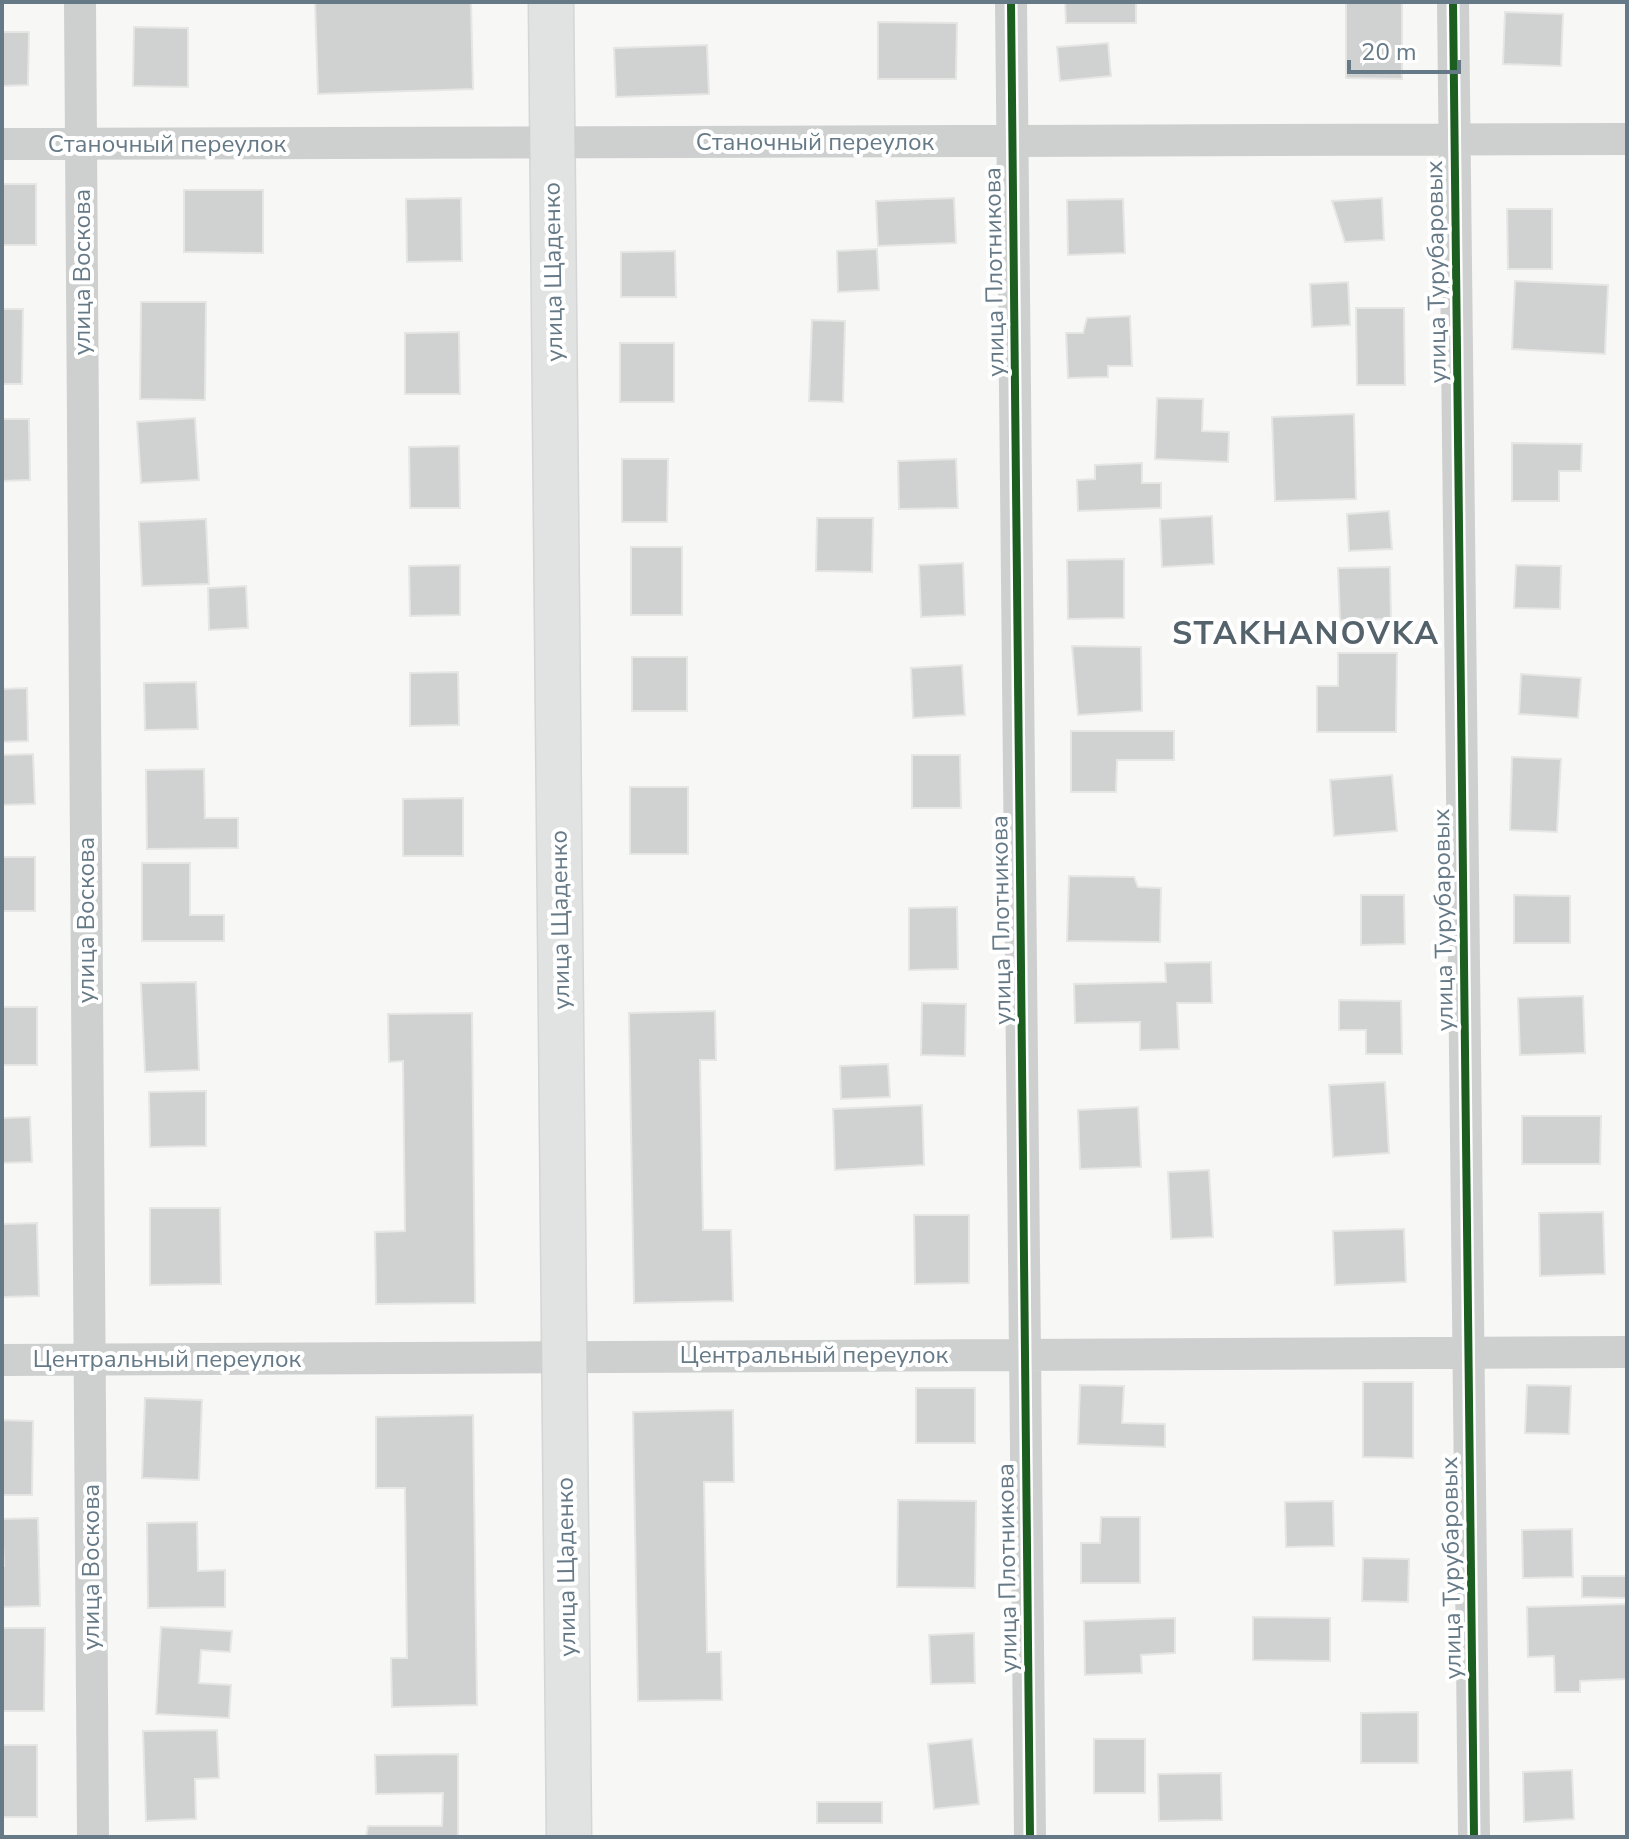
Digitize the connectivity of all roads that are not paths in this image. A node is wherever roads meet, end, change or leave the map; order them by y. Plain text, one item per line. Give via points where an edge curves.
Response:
1 (80, 2) edge
2 (551, 2) edge
3 (1011, 2) edge
4 (1453, 2) edge
5 (1627, 139) edge
6 (1454, 140) junction
7 (1013, 142) junction
8 (552, 143) junction
9 (2, 144) edge
10 (81, 144) junction
11 (1627, 1352) edge
12 (1469, 1353) junction
13 (1025, 1354) junction
14 (564, 1357) junction
15 (89, 1359) junction
16 (2, 1360) edge
17 (93, 1837) edge
18 (569, 1837) edge
19 (1030, 1837) edge
20 (1474, 1837) edge

1 - 10 street, улица Воскова
2 - 8 street, улица Щаденко
3 - 7 street, улица Плотникова
4 - 6 street, улица Турубаровых
5 - 6 street, Станочный переулок
6 - 7 street, Станочный переулок
6 - 12 street, улица Турубаровых
7 - 8 street, Станочный переулок
7 - 13 street, улица Плотникова
8 - 10 street, Станочный переулок
8 - 14 street, улица Щаденко
9 - 10 street, Станочный переулок
10 - 15 street, улица Воскова
11 - 12 street, Центральный переулок
12 - 13 street, Центральный переулок
12 - 20 street, улица Турубаровых
13 - 14 street, Центральный переулок
13 - 19 street, улица Плотникова
14 - 15 street, Центральный переулок
14 - 18 street, улица Щаденко
15 - 16 street, Центральный переулок
15 - 17 street, улица Воскова

